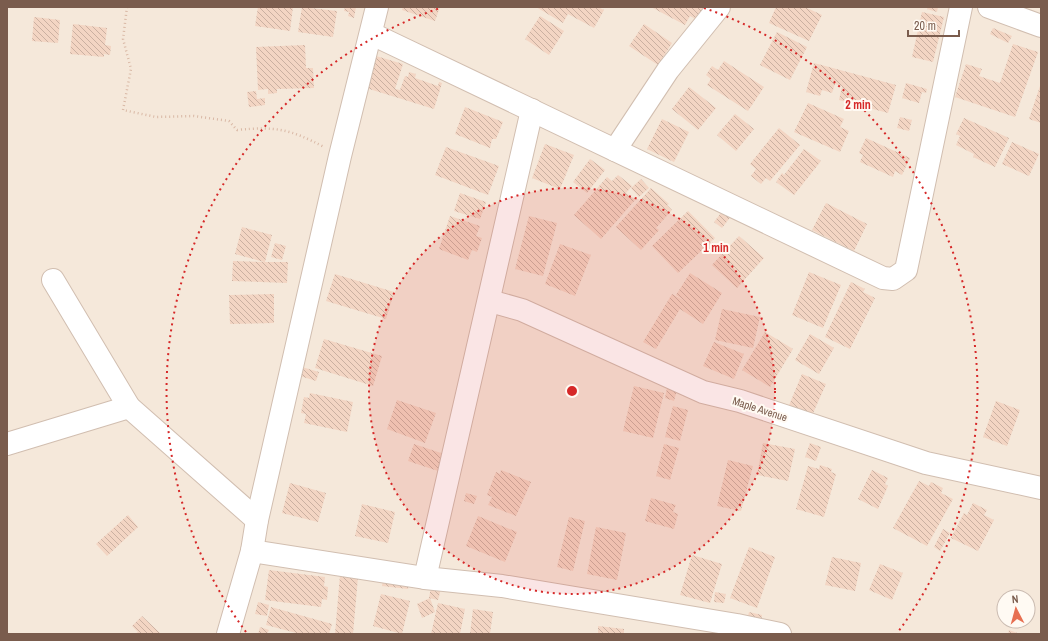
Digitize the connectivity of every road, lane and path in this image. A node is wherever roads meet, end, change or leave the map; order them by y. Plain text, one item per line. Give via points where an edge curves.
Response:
1 (127, 7) edge
2 (377, 7) edge
3 (719, 7) edge
4 (961, 7) edge
5 (989, 7) edge
6 (1041, 26) edge
7 (372, 34) junction
8 (532, 110) junction
9 (615, 150) junction
10 (340, 156) junction
11 (53, 280) dead end
12 (490, 301) junction
13 (129, 407) junction
14 (7, 444) edge
15 (1041, 488) edge
16 (256, 520) junction
17 (252, 551) junction
18 (425, 578) junction
19 (228, 634) edge
20 (780, 634) edge

1 - 10 path via 123,39 131,69 123,110 156,117 194,116 229,121 237,130 267,127 287,130
2 - 7 street
3 - 9 street via 668,70
4 - 9 street via 906,270 893,279 883,278
5 - 6 street
7 - 8 street
7 - 10 street
8 - 9 street
8 - 12 street
10 - 16 street
11 - 13 street
12 - 15 street, Maple Avenue via 522,310 703,392 740,401 926,463
12 - 18 street
13 - 14 street
13 - 16 street
16 - 17 street
17 - 18 street
17 - 19 street
18 - 20 street via 502,586

